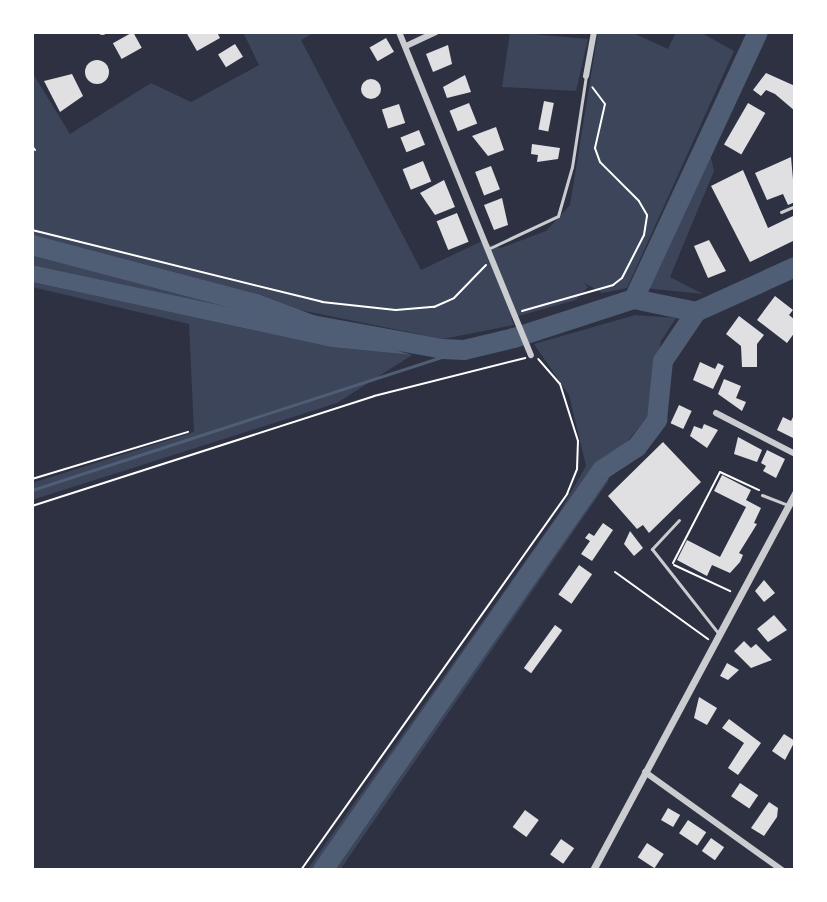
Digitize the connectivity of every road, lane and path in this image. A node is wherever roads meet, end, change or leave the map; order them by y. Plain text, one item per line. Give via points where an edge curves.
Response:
1 (399, 32) edge
2 (436, 32) edge
3 (594, 32) edge
4 (406, 46) junction
5 (586, 78) junction
6 (32, 146) edge
7 (35, 150) dead end
8 (795, 206) edge
9 (781, 212) dead end
10 (32, 230) edge
11 (490, 248) junction
12 (494, 257) junction
13 (517, 313) junction
14 (531, 355) junction
15 (716, 413) dead end
16 (188, 432) dead end
17 (795, 454) edge
18 (32, 479) edge
19 (795, 493) edge
20 (762, 495) joint
21 (788, 505) junction
22 (32, 506) edge
23 (679, 520) dead end
24 (673, 565) junction
25 (615, 572) dead end
26 (669, 572) junction
27 (741, 596) junction
28 (720, 636) junction
29 (715, 645) junction
30 (645, 772) junction
31 (301, 870) edge
32 (593, 870) edge
33 (782, 870) edge

1 - 4 street
2 - 4 street
3 - 5 street
4 - 11 street
5 - 11 lane via 558,216
5 - 13 path via 605,104 596,132 600,162 639,201 647,215 644,235 613,285
6 - 7 path
8 - 9 lane
10 - 12 path via 322,302 396,310 434,307 454,298
11 - 12 street
12 - 13 street
13 - 14 street
14 - 22 path via 374,396
14 - 31 path via 551,372 571,410 577,469 567,494
15 - 17 street
16 - 18 path
19 - 21 street
20 - 21 lane
20 - 24 path via 720,472
21 - 27 street
23 - 26 lane via 652,549
24 - 26 path
24 - 27 path
25 - 29 path
26 - 28 lane
27 - 28 street
28 - 29 street
29 - 30 street
30 - 32 street
30 - 33 street

